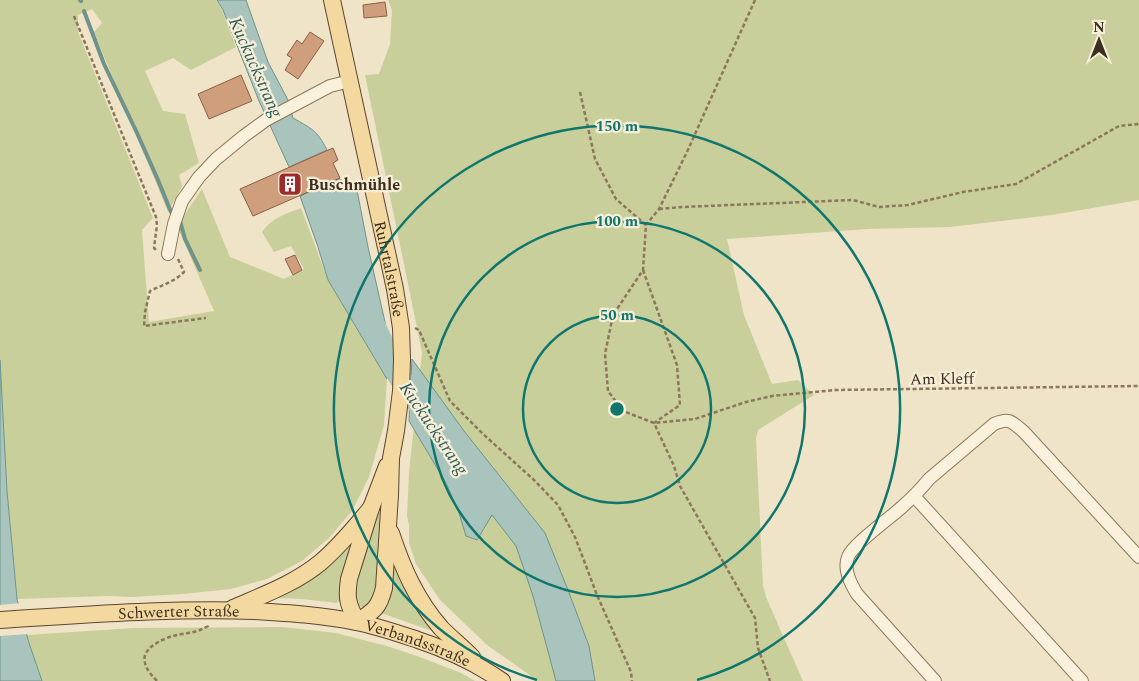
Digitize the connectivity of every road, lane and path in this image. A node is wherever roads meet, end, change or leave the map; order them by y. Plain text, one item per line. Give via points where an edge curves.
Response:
1 (332, 0) edge
2 (755, 0) edge
3 (74, 16) dead end
4 (350, 81) junction
5 (580, 92) dead end
6 (1139, 124) edge
7 (659, 209) junction
8 (646, 225) junction
9 (168, 254) junction
10 (643, 270) junction
11 (206, 318) dead end
12 (400, 325) junction
13 (1138, 387) edge
14 (654, 423) junction
15 (391, 458) junction
16 (914, 496) junction
17 (370, 508) junction
18 (388, 525) junction
19 (1139, 557) edge
20 (210, 610) junction
21 (229, 610) junction
22 (0, 620) edge
23 (357, 622) junction
24 (487, 670) junction
25 (157, 681) edge
26 (502, 681) edge
27 (632, 681) edge
28 (770, 681) edge
29 (935, 681) edge
30 (1082, 681) edge

1 - 4 main road, Ruhrtalstraße
2 - 7 path via 688,152
3 - 9 path via 156,218 154,248
4 - 9 lane via 330,86 266,120 226,150 199,177 182,201
4 - 12 main road, Ruhrtalstraße
5 - 8 path via 595,159 616,199
6 - 7 path via 1119,126 1016,184 963,192 908,206 879,206 853,200
7 - 8 path
8 - 10 path
9 - 11 path via 178,258 184,272 150,291 144,326
10 - 14 path via 677,365 680,405
10 - 14 path via 613,315 605,354 608,391 623,411
12 - 15 main road, Ruhrtalstraße via 401,391
12 - 27 path via 419,330 450,401 558,505 575,537
13 - 14 path, Am Kleff via 835,390 772,396 696,419
14 - 28 path via 680,486 755,618 758,648
15 - 17 main road, Ruhrtalstraße
15 - 18 main road, Ruhrtalstraße
16 - 19 lane via 929,479 994,424 1011,421
16 - 29 lane via 853,548 847,558 847,572 857,594
16 - 30 lane
17 - 21 main road via 347,537 310,570
17 - 23 main road, Ruhrtalstraße via 349,579 348,604
18 - 23 main road, Ruhrtalstraße via 382,596 375,610
18 - 24 main road via 408,579 427,610
20 - 21 main road, Schwerter Straße
20 - 22 main road, Schwerter Straße
20 - 25 path via 208,626 167,638 146,652 144,660 148,671
21 - 23 main road, Schwerter Straße via 302,614
23 - 24 main road, Verbandsstraße via 435,646
24 - 26 main road, Verbandsstraße

